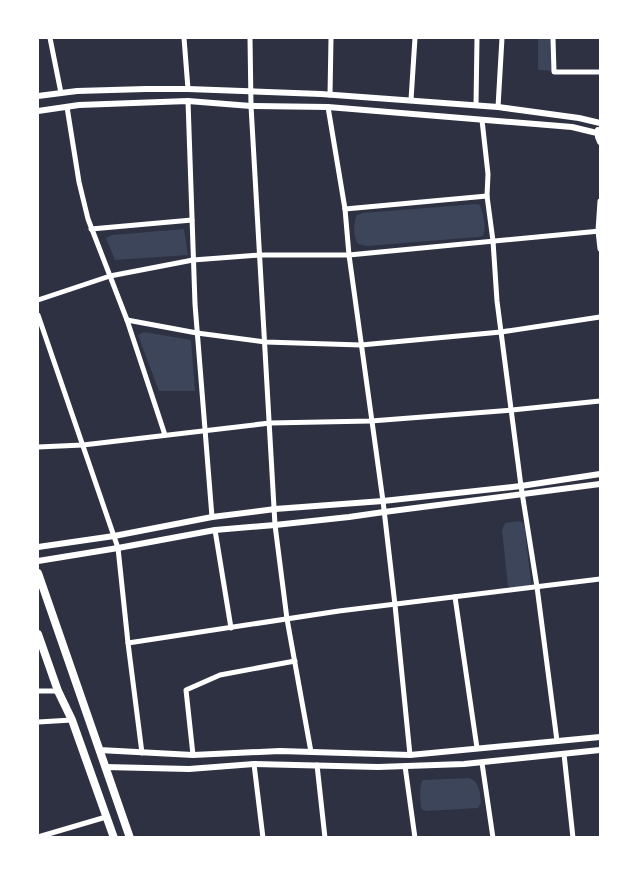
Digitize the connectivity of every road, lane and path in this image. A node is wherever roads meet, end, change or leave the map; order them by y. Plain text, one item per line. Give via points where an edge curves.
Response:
1 (50, 38) edge
2 (184, 38) edge
3 (250, 38) edge
4 (330, 38) edge
5 (415, 38) edge
6 (477, 38) edge
7 (502, 38) edge
8 (553, 38) edge
9 (600, 72) edge
10 (188, 89) junction
11 (251, 92) junction
12 (60, 93) junction
13 (330, 94) junction
14 (38, 96) edge
15 (411, 100) junction
16 (188, 102) junction
17 (476, 105) junction
18 (251, 106) junction
19 (498, 106) junction
20 (67, 107) junction
21 (328, 108) junction
22 (38, 111) edge
23 (482, 120) junction
24 (600, 124) edge
25 (598, 133) junction
26 (600, 142) edge
27 (488, 196) junction
28 (600, 201) edge
29 (345, 208) junction
30 (192, 220) junction
31 (92, 229) junction
32 (600, 231) edge
33 (493, 241) junction
34 (600, 249) edge
35 (260, 255) junction
36 (349, 256) junction
37 (193, 260) junction
38 (110, 276) junction
39 (38, 300) edge
40 (38, 315) edge
41 (600, 318) edge
42 (127, 320) junction
43 (502, 332) junction
44 (197, 333) junction
45 (265, 342) junction
46 (361, 346) junction
47 (600, 400) edge
48 (512, 410) junction
49 (371, 421) junction
50 (270, 423) junction
51 (205, 430) junction
52 (165, 435) junction
53 (83, 445) junction
54 (38, 447) edge
55 (600, 474) edge
56 (600, 484) edge
57 (521, 486) junction
58 (522, 494) junction
59 (383, 501) junction
60 (275, 509) junction
61 (384, 512) junction
62 (212, 517) junction
63 (276, 525) junction
64 (215, 530) junction
65 (114, 536) junction
66 (38, 546) edge
67 (118, 548) junction
68 (38, 561) edge
69 (38, 573) edge
70 (600, 579) edge
71 (537, 587) junction
72 (455, 597) junction
73 (395, 605) junction
74 (288, 619) junction
75 (231, 628) junction
76 (38, 634) edge
77 (128, 643) junction
78 (295, 662) junction
79 (38, 691) edge
80 (58, 691) junction
81 (72, 720) junction
82 (38, 722) edge
83 (600, 736) edge
84 (557, 741) junction
85 (477, 748) junction
86 (99, 750) junction
87 (600, 750) edge
88 (311, 752) junction
89 (142, 754) junction
90 (564, 754) junction
91 (193, 755) junction
92 (410, 755) junction
93 (482, 763) junction
94 (254, 764) junction
95 (317, 765) junction
96 (405, 766) junction
97 (105, 767) junction
98 (106, 817) junction
99 (38, 837) edge
100 (114, 838) edge
101 (130, 838) edge
102 (263, 838) edge
103 (325, 838) edge
104 (415, 838) edge
105 (493, 838) edge
106 (573, 838) edge

1 - 12 street
2 - 10 street
3 - 11 street
4 - 13 street
5 - 15 street
6 - 17 street
7 - 19 street
8 - 9 street via 554,72
10 - 11 street
10 - 12 street
11 - 13 street
11 - 18 street
12 - 14 street
13 - 15 street
15 - 17 street
16 - 18 street
16 - 20 street
16 - 30 street
17 - 19 street
18 - 21 street
18 - 35 street
19 - 24 street
20 - 22 street
20 - 31 street via 79,182
21 - 23 street
21 - 29 street
23 - 25 street via 572,127
23 - 27 street
24 - 25 street
25 - 26 street
27 - 29 street
27 - 33 street
28 - 32 street
29 - 36 street
30 - 31 street
30 - 37 street
31 - 38 street
32 - 33 street
32 - 34 street
33 - 36 street
33 - 43 street
35 - 36 street
35 - 37 street
35 - 45 street
36 - 46 street
37 - 38 street
37 - 44 street
38 - 39 street
38 - 42 street
40 - 53 street
41 - 43 street
42 - 44 street
42 - 52 street
43 - 46 street
43 - 48 street
44 - 45 street
44 - 51 street
45 - 46 street
45 - 50 street
46 - 49 street
47 - 48 street
48 - 49 street
48 - 57 street
49 - 50 street
49 - 59 street
50 - 51 street
50 - 60 street
51 - 52 street
51 - 62 street
52 - 53 street
53 - 54 street
53 - 65 street
55 - 57 street
56 - 58 street
57 - 58 street
57 - 59 street
58 - 61 street
58 - 71 street
59 - 60 street
59 - 61 street
60 - 62 street
60 - 63 street
61 - 63 street
61 - 73 street
62 - 65 street
63 - 64 street
63 - 74 street
64 - 67 street
64 - 75 street
65 - 66 street
65 - 67 street
67 - 68 street
67 - 77 street
69 - 86 highway
70 - 71 street
71 - 72 street
71 - 84 street
72 - 73 street
72 - 85 street
73 - 74 street
73 - 92 street
74 - 75 street
74 - 78 street
75 - 77 street
76 - 80 highway
77 - 89 street
78 - 88 street
78 - 91 street via 220,675 186,690
79 - 80 street
80 - 81 highway
81 - 82 street
81 - 98 highway
83 - 84 street
84 - 85 street
85 - 92 street
86 - 89 street
86 - 97 highway
87 - 90 street
88 - 91 street
88 - 92 street
89 - 91 street
90 - 93 street
90 - 106 street
93 - 96 street
93 - 105 street
94 - 95 street
94 - 97 street via 190,769
94 - 102 street
95 - 96 street
95 - 103 street
96 - 104 street
97 - 101 highway
98 - 99 street
98 - 100 highway

